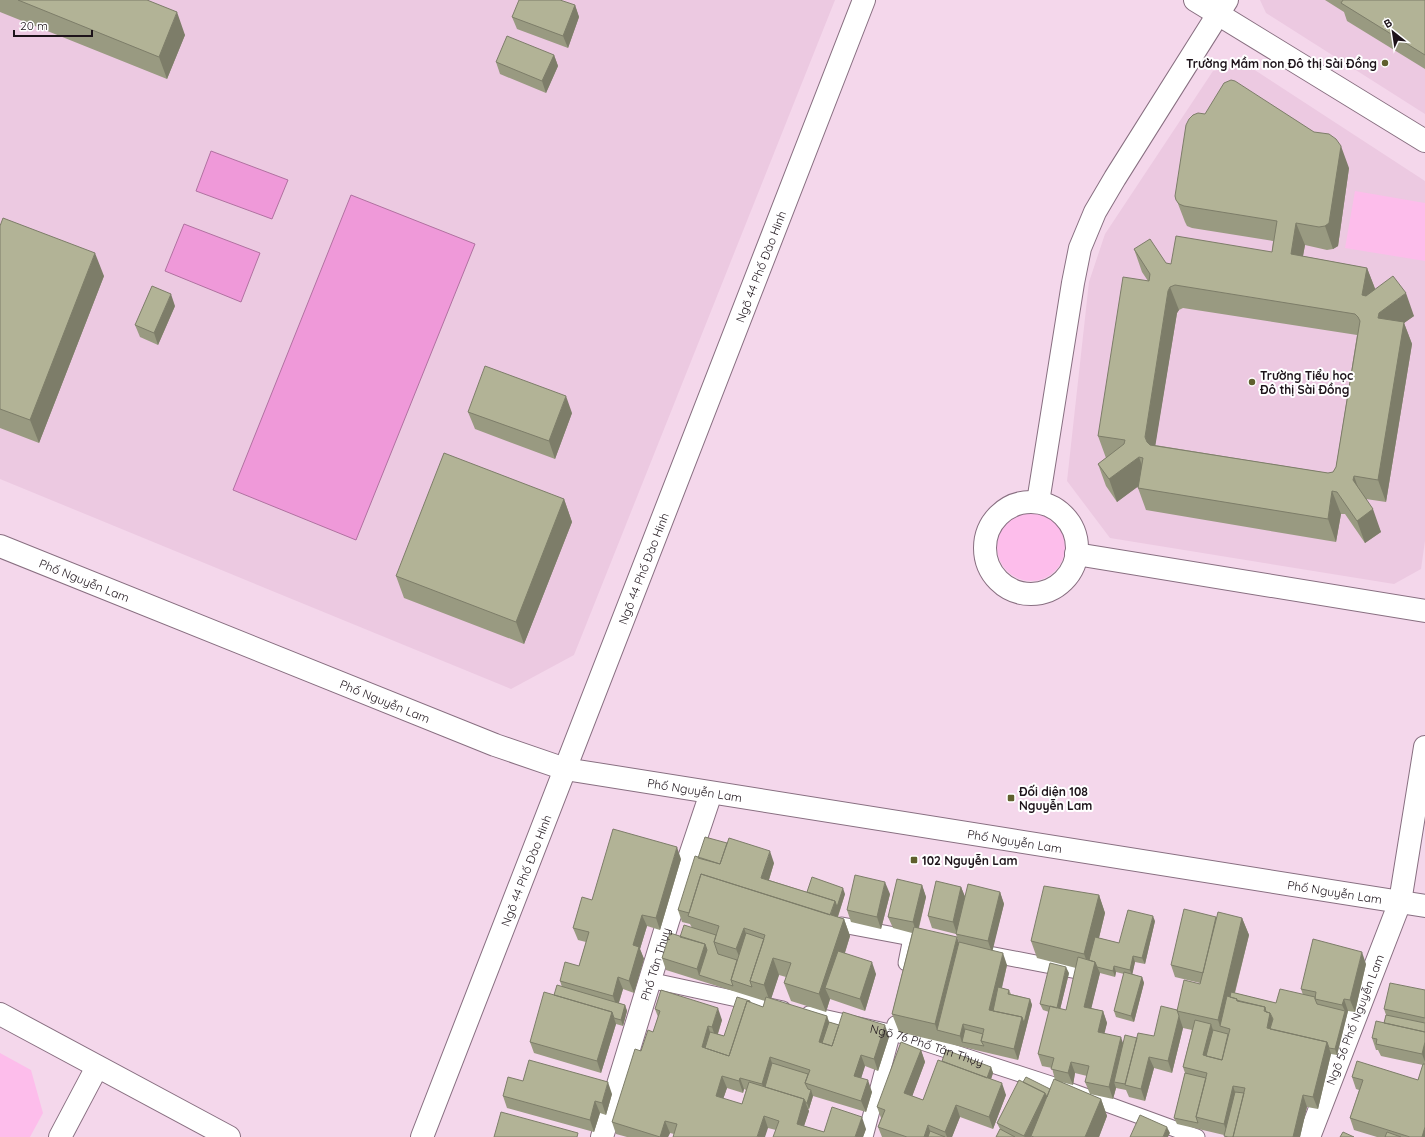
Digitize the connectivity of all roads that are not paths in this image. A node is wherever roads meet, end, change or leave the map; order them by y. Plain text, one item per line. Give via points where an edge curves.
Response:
1 (864, 0) edge
2 (1195, 0) edge
3 (1223, 7) edge
4 (1425, 141) edge
5 (1038, 502) junction
6 (0, 546) edge
7 (1076, 554) junction
8 (1425, 611) edge
9 (1425, 747) edge
10 (565, 769) junction
11 (711, 793) junction
12 (1400, 902) junction
13 (1425, 906) edge
14 (842, 925) edge
15 (911, 938) junction
16 (941, 944) edge
17 (971, 950) edge
18 (1077, 971) edge
19 (904, 974) edge
20 (649, 980) junction
21 (898, 1011) edge
22 (0, 1014) edge
23 (894, 1033) junction
24 (97, 1067) junction
25 (1063, 1088) junction
26 (1056, 1102) edge
27 (60, 1137) edge
28 (229, 1137) edge
29 (422, 1137) edge
30 (602, 1137) edge
31 (865, 1137) edge
32 (1197, 1137) edge
33 (1309, 1137) edge

1 - 10 street, Ngõ 44 Phố Đào Hinh
2 - 3 street
3 - 4 street
3 - 5 street via 1115,178 1095,212 1080,248
5 - 7 street via 1057,510 1068,520 1077,541
5 - 7 street via 1014,505 1000,513 991,525 984,547 987,562 994,576 1005,586 1019,592 1042,592 1056,586 1067,576
6 - 10 street, Phố Nguyễn Lam via 495,745
7 - 8 street
9 - 12 street, Ngõ 56 Phố Nguyễn Lam
10 - 11 street, Phố Nguyễn Lam
10 - 29 street, Ngõ 44 Phố Đào Hinh
11 - 12 street, Phố Nguyễn Lam
11 - 20 street, Phố Tân Thụy
12 - 13 street, Phố Nguyễn Lam
12 - 33 street, Ngõ 56 Phố Nguyễn Lam
14 - 15 lane
15 - 16 lane
15 - 19 lane
17 - 18 lane
20 - 23 lane, Ngõ 76 Phố Tân Thụy
20 - 30 street, Phố Tân Thụy
21 - 23 lane
22 - 24 street
23 - 25 lane, Ngõ 76 Phố Tân Thụy
23 - 31 lane
24 - 27 street
24 - 28 street
25 - 26 lane
25 - 32 lane, Ngõ 76 Phố Tân Thụy

